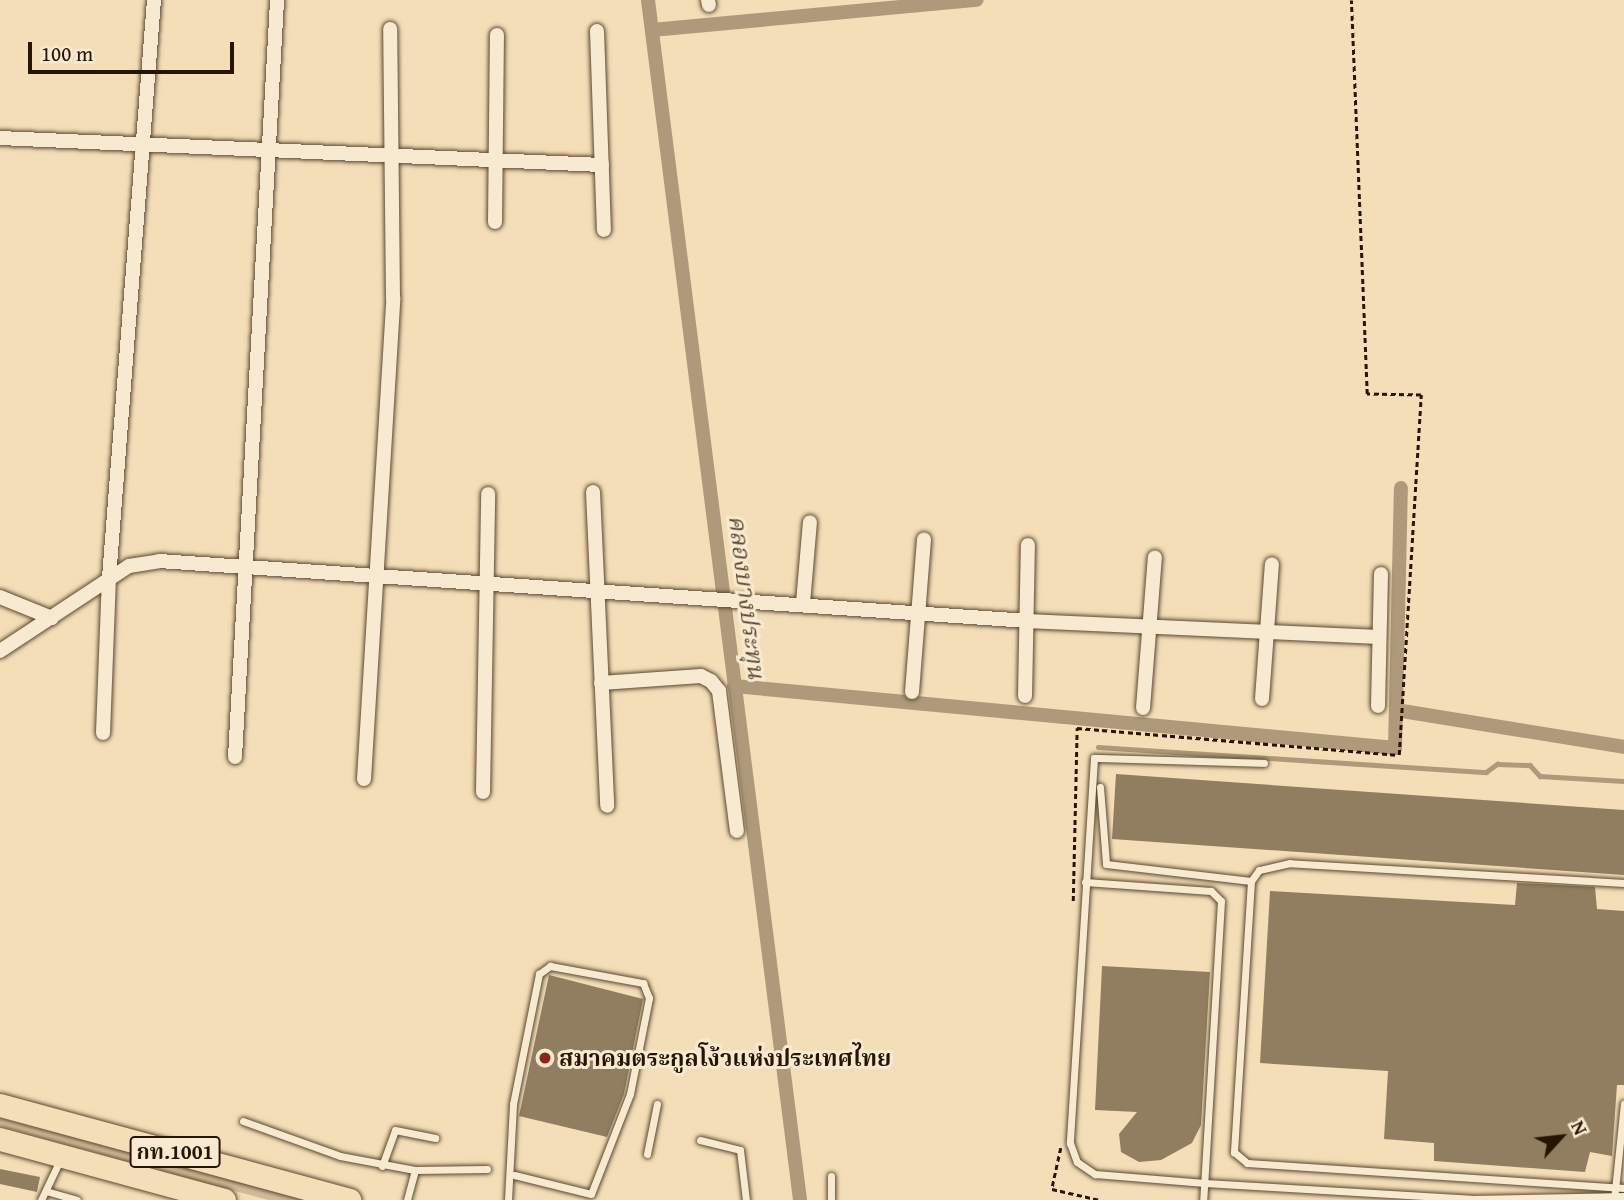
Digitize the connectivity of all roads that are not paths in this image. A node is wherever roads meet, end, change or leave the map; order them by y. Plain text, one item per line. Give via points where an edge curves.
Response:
1 (154, 0) edge
2 (277, 0) edge
3 (390, 29) dead end
4 (597, 31) dead end
5 (497, 35) dead end
6 (0, 138) edge
7 (144, 147) junction
8 (271, 154) junction
9 (388, 156) junction
10 (497, 164) junction
11 (602, 165) junction
12 (495, 222) dead end
13 (604, 230) dead end
14 (593, 492) dead end
15 (488, 494) dead end
16 (810, 522) dead end
17 (924, 539) dead end
18 (1028, 545) dead end
19 (1155, 557) dead end
20 (244, 563) junction
21 (1272, 564) dead end
22 (372, 571) junction
23 (1381, 574) dead end
24 (109, 578) junction
25 (487, 580) junction
26 (597, 588) junction
27 (0, 597) edge
28 (803, 603) junction
29 (918, 614) junction
30 (52, 618) junction
31 (1028, 621) junction
32 (1149, 626) junction
33 (1266, 632) junction
34 (1378, 637) junction
35 (0, 651) edge
36 (601, 683) junction
37 (912, 692) dead end
38 (1025, 696) dead end
39 (1262, 699) dead end
40 (1378, 706) dead end
41 (1143, 708) dead end
42 (103, 733) dead end
43 (235, 757) dead end
44 (1264, 762) dead end
45 (364, 779) dead end
46 (1100, 787) dead end
47 (483, 792) dead end
48 (607, 806) dead end
49 (737, 831) dead end
50 (1251, 881) junction
51 (1084, 882) junction
52 (1624, 883) edge
53 (657, 1104) dead end
54 (1624, 1104) edge
55 (0, 1105) edge
56 (243, 1121) dead end
57 (435, 1138) dead end
58 (0, 1139) edge
59 (700, 1140) dead end
60 (647, 1154) dead end
61 (62, 1157) junction
62 (382, 1166) junction
63 (487, 1169) dead end
64 (415, 1170) junction
65 (514, 1175) junction
66 (831, 1176) dead end
67 (1205, 1183) junction
68 (1615, 1183) junction
69 (1624, 1188) edge
70 (46, 1191) junction
71 (1624, 1196) edge
72 (590, 1197) edge
73 (41, 1200) edge
74 (77, 1200) edge
75 (224, 1200) edge
76 (349, 1200) edge
77 (407, 1200) edge
78 (508, 1200) edge
79 (746, 1200) edge
80 (831, 1200) edge
81 (1203, 1200) edge
82 (1614, 1200) edge

1 - 7 street
2 - 8 street
3 - 9 street
4 - 11 street
5 - 10 street
6 - 7 street
7 - 8 street
7 - 24 street
8 - 9 street
8 - 20 street
9 - 10 street
9 - 22 street via 393,298
10 - 11 street
10 - 12 street
11 - 13 street
14 - 26 street
15 - 25 street
16 - 28 street
17 - 29 street
18 - 31 street
19 - 32 street
20 - 22 street
20 - 24 street via 142,561
20 - 43 street
21 - 33 street
22 - 25 street
22 - 45 street
23 - 34 street
24 - 30 street
24 - 42 street
25 - 26 street
25 - 47 street
26 - 28 street via 691,599
26 - 36 street
27 - 30 street
28 - 29 street
29 - 31 street
29 - 37 street
30 - 35 street
31 - 32 street
31 - 38 street
32 - 33 street
32 - 41 street
33 - 34 street
33 - 39 street
34 - 40 street
36 - 48 street
36 - 49 street via 701,676 711,681 719,691
44 - 51 lane via 1098,755 1092,764
46 - 50 lane via 1106,864
50 - 52 lane via 1259,870 1290,863
50 - 68 lane via 1234,1152 1247,1163
51 - 67 lane via 1073,1153 1095,1174
51 - 67 lane via 1211,891 1220,901
53 - 60 lane
54 - 68 lane
55 - 76 main road, กท.1001
56 - 62 lane
57 - 62 lane via 396,1130
58 - 61 main road, กท.1001
59 - 79 lane via 740,1150
61 - 70 lane
61 - 75 main road, กท.1001
62 - 64 lane
63 - 64 lane
64 - 77 lane
65 - 72 lane
65 - 72 lane via 513,1104 539,974 550,966 643,984 649,998 630,1094
65 - 78 lane
66 - 80 lane
67 - 81 lane
67 - 82 lane via 1471,1199
68 - 69 lane
68 - 82 lane
70 - 73 lane
70 - 74 lane
71 - 82 lane

